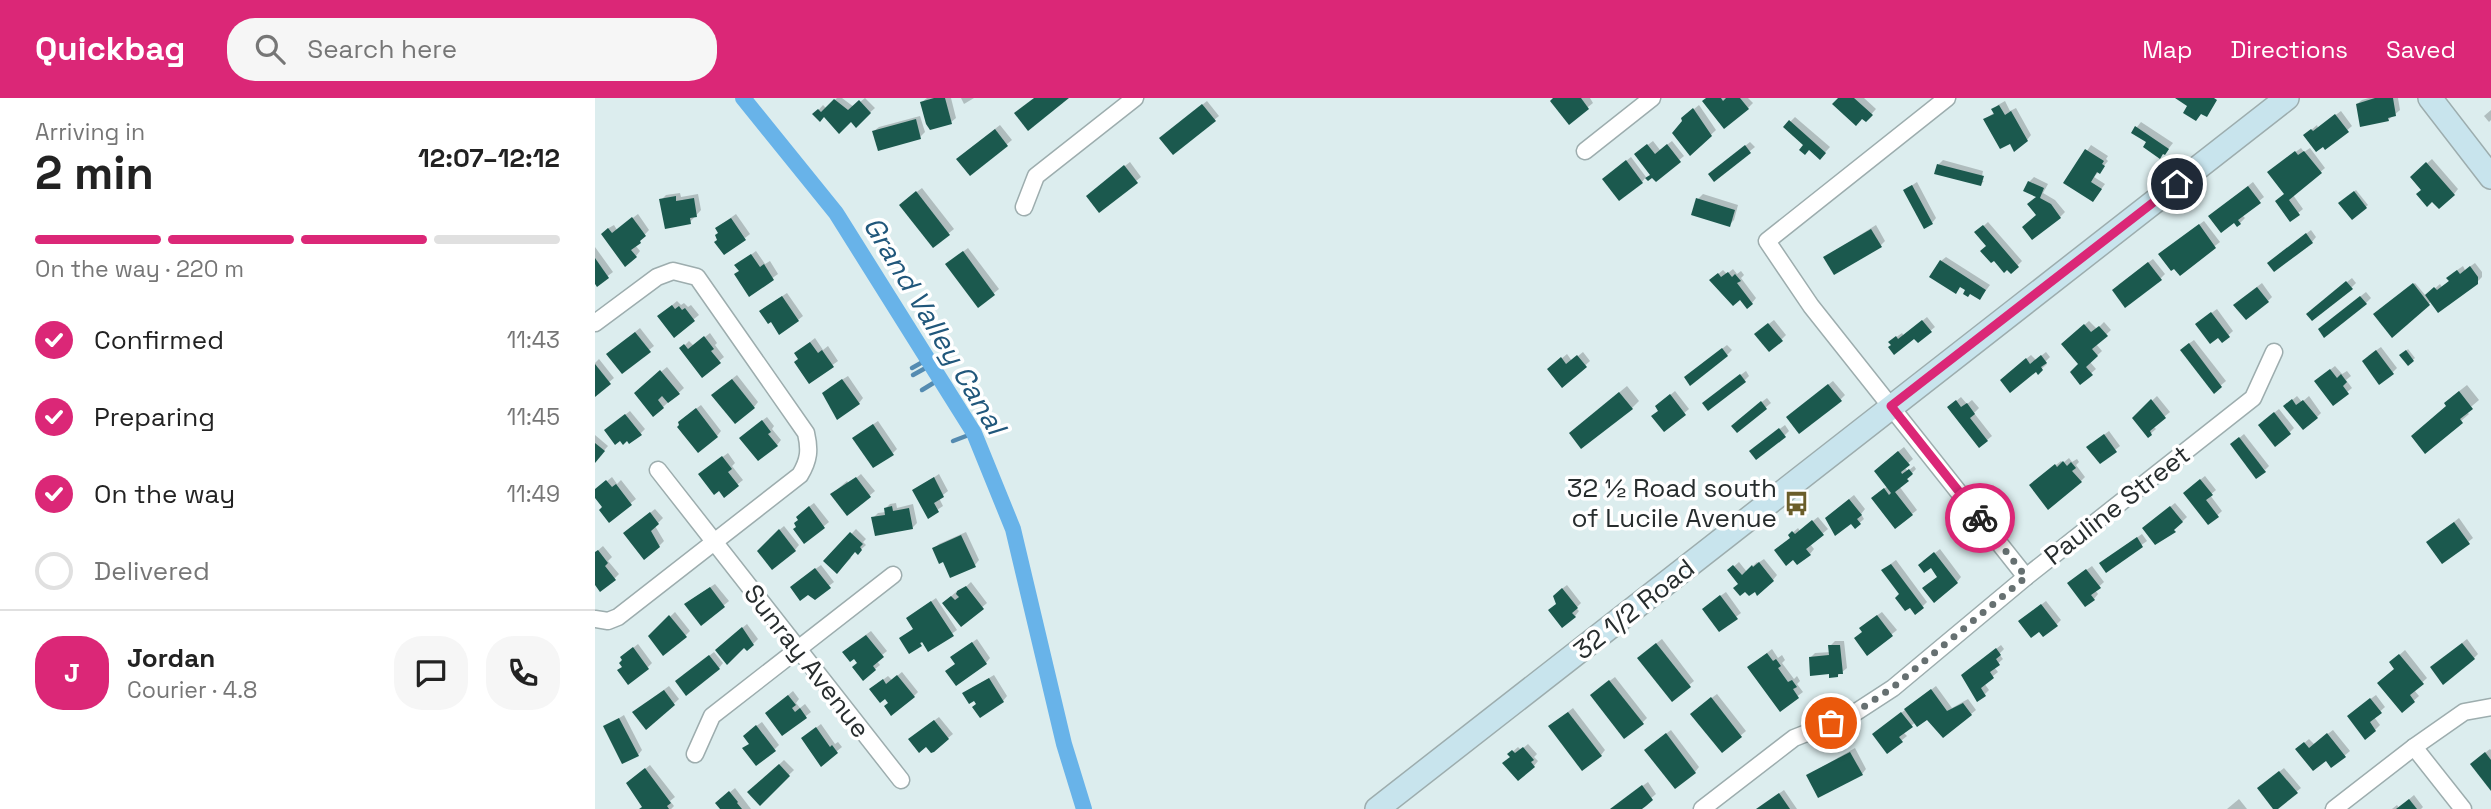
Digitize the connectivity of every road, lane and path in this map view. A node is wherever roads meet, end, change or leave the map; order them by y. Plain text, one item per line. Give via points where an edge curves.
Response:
1 (1135, 98) edge
2 (1653, 98) edge
3 (1947, 98) edge
4 (2287, 98) edge
5 (2430, 98) edge
6 (1632, 104) edge
7 (1585, 151) dead end
8 (2491, 177) edge
9 (1024, 207) dead end
10 (595, 323) edge
11 (2274, 352) dead end
12 (1891, 406) junction
13 (658, 470) dead end
14 (714, 541) junction
15 (893, 575) dead end
16 (2026, 577) junction
17 (596, 620) edge
18 (798, 650) junction
19 (2491, 706) edge
20 (2414, 747) junction
21 (695, 754) dead end
22 (901, 780) dead end
23 (1377, 809) edge
24 (1702, 809) edge
25 (2334, 809) edge
26 (2463, 809) edge

1 - 9 street via 1036,176
2 - 6 street
3 - 12 street via 1767,241 1811,306
4 - 12 street, 32 1/2 Road
5 - 8 street
6 - 7 street
10 - 14 street via 657,277 673,271 697,277 806,433 810,448 800,475
11 - 16 street, Pauline Street via 2253,398
12 - 16 street
12 - 23 street, 32 1/2 Road
13 - 14 street, Sunray Avenue
14 - 17 street via 618,617
14 - 18 street, Sunray Avenue
15 - 18 street
16 - 24 street, Pauline Street via 1892,688 1850,716 1794,738
18 - 21 street via 712,716
18 - 22 street, Sunray Avenue
19 - 20 street via 2464,712
20 - 25 street
20 - 26 street

